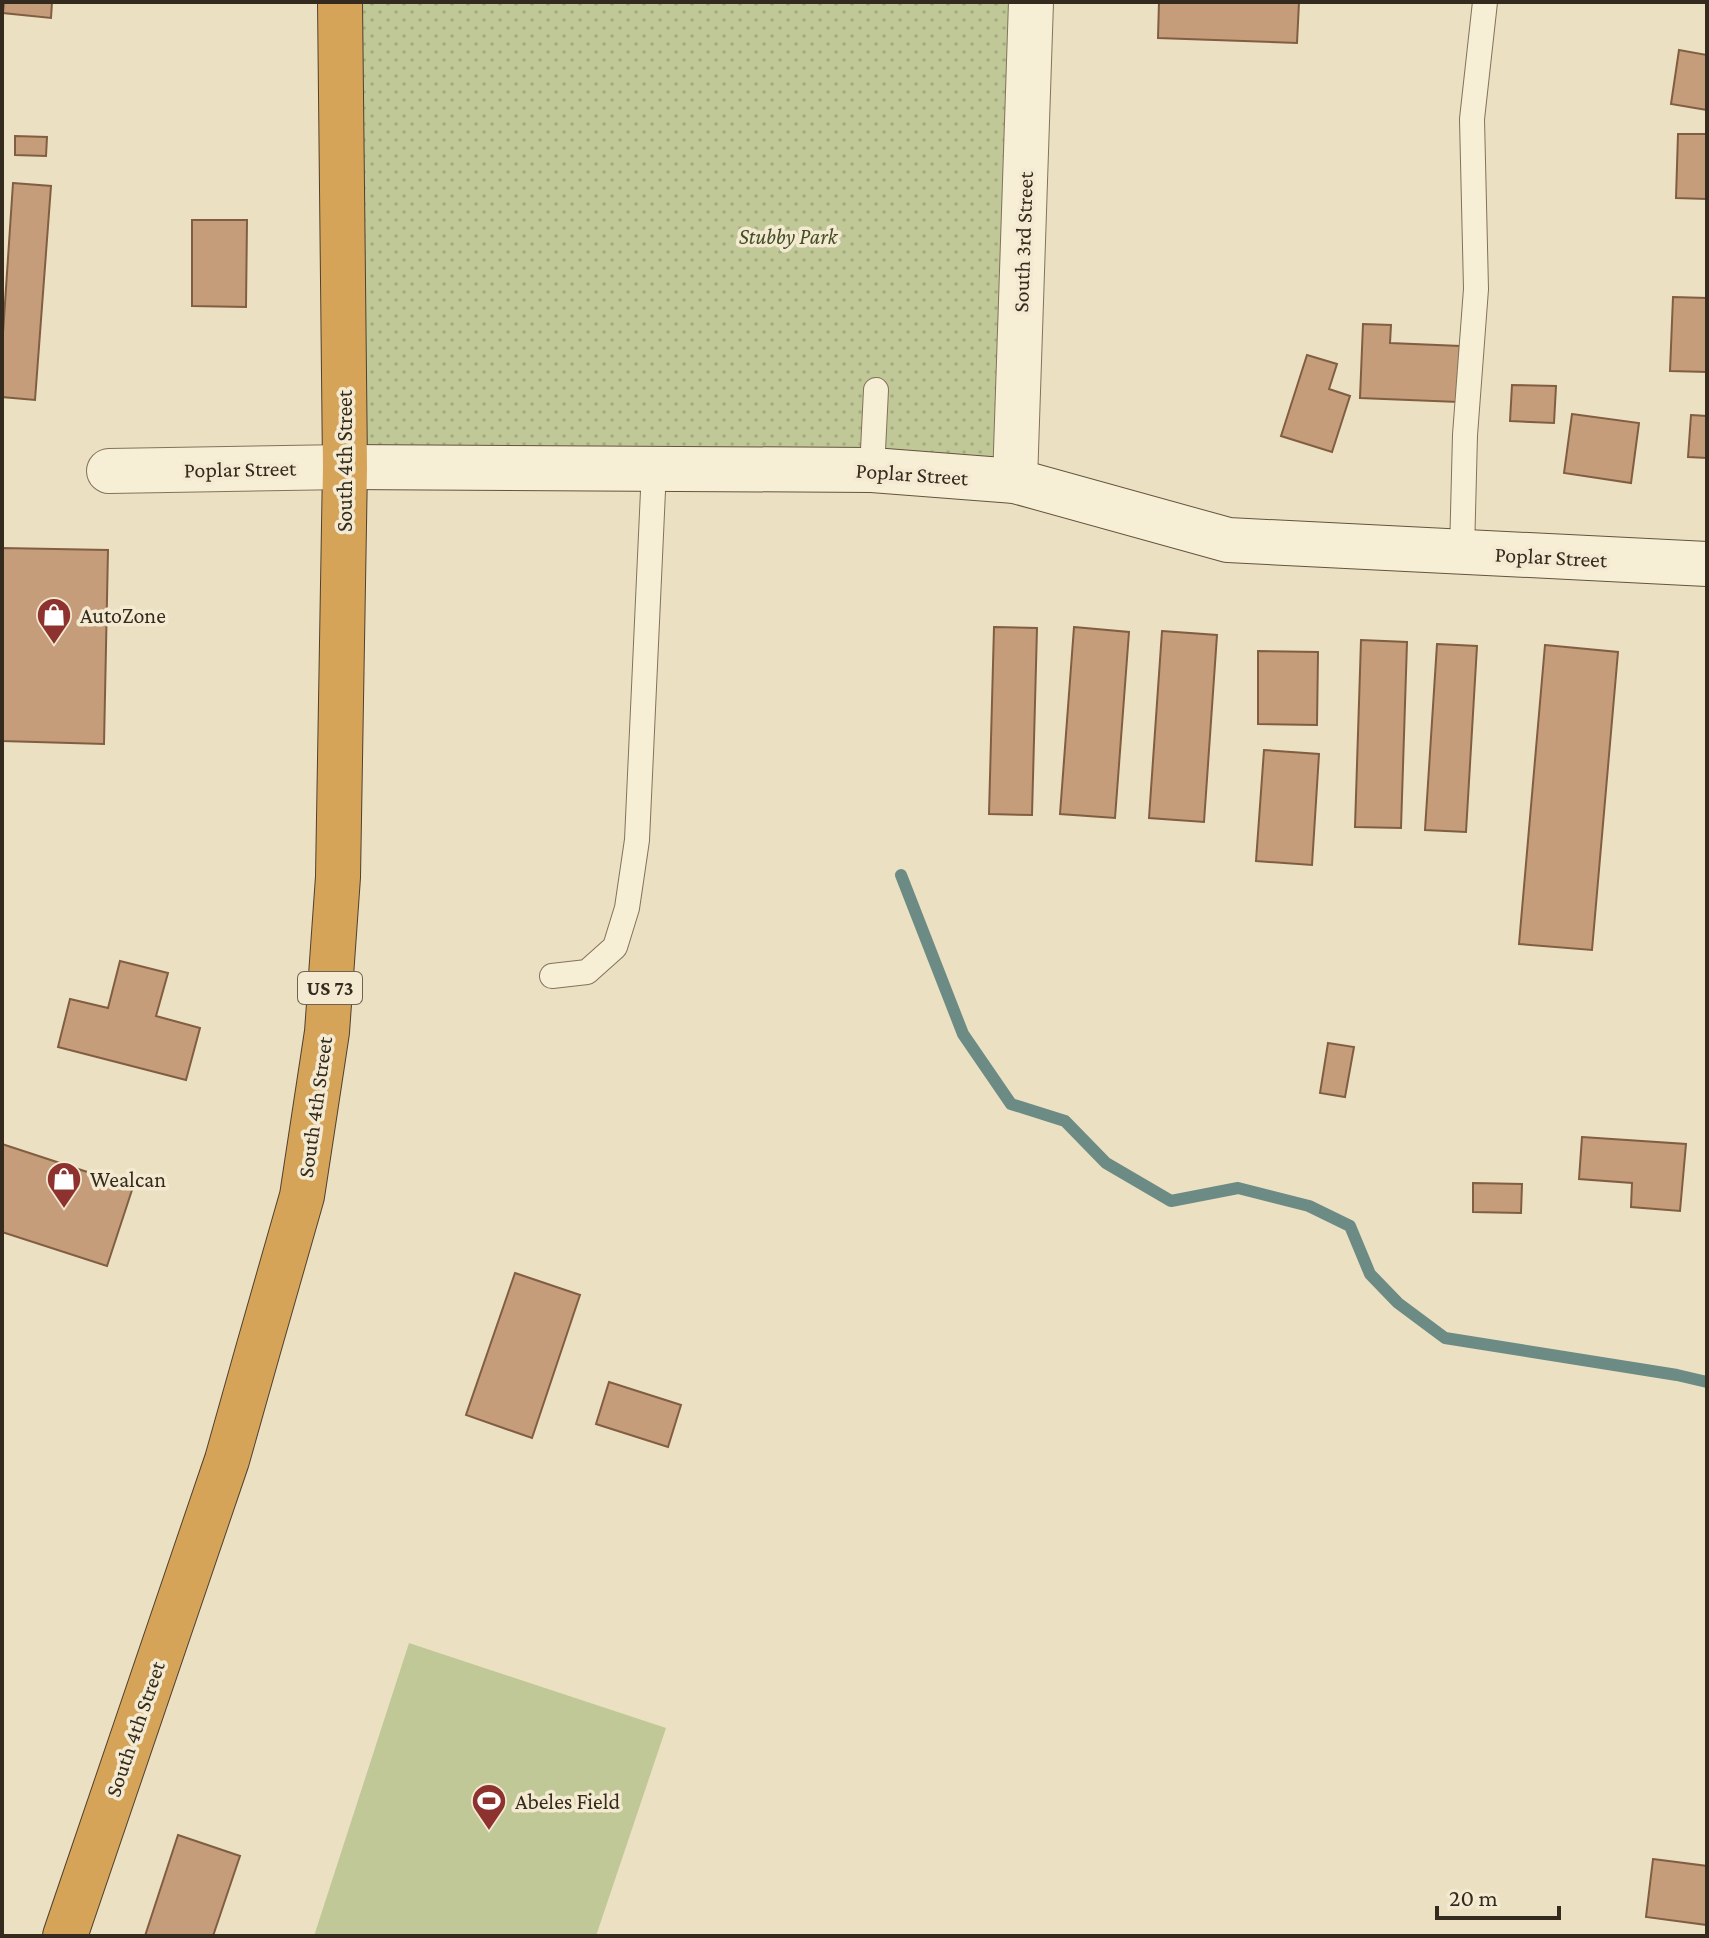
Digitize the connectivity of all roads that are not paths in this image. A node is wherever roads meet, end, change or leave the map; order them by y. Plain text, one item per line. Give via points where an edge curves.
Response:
1 (340, 2) edge
2 (1031, 2) edge
3 (1485, 2) edge
4 (876, 390) dead end
5 (345, 467) junction
6 (654, 469) junction
7 (872, 470) junction
8 (109, 471) dead end
9 (1015, 481) junction
10 (1462, 552) junction
11 (1707, 564) edge
12 (552, 976) dead end
13 (65, 1936) edge

1 - 5 highway, South 4th Street / US 73
2 - 9 street, South 3rd Street
3 - 10 lane via 1472,119 1476,289
4 - 7 lane
5 - 6 street, Poplar Street
5 - 8 street, Poplar Street
5 - 13 highway, South 4th Street / US 73 via 338,877 327,1032 302,1196 227,1460
6 - 7 street, Poplar Street
6 - 12 lane via 637,840 627,908 615,947 587,972
7 - 9 street, Poplar Street
9 - 10 street, Poplar Street via 1228,540
10 - 11 street, Poplar Street

